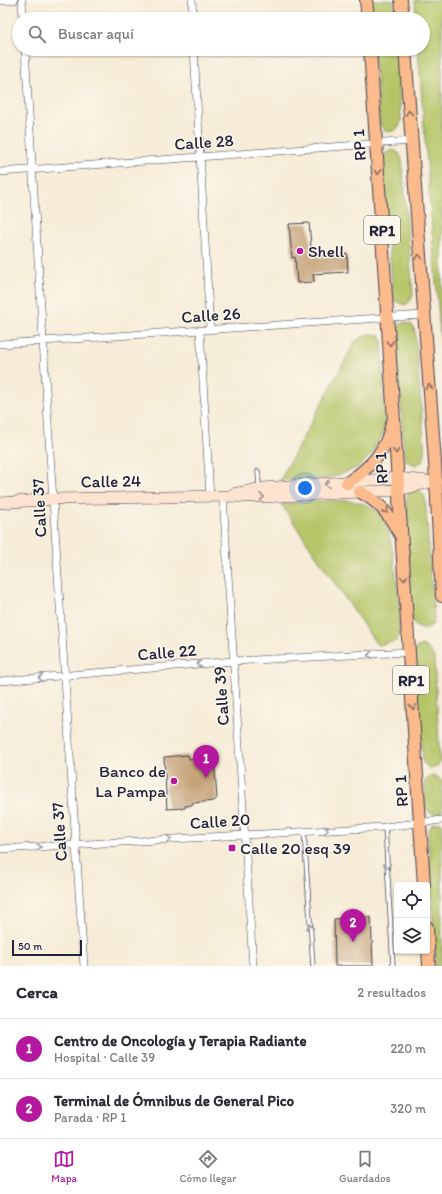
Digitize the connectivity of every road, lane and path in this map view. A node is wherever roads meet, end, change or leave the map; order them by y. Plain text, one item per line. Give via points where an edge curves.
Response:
1 (14, 0) edge
2 (22, 0) edge
3 (192, 0) edge
4 (366, 0) edge
5 (401, 0) edge
6 (0, 1) edge
7 (23, 12) edge
8 (193, 12) edge
9 (367, 12) edge
10 (402, 12) edge
11 (25, 56) edge
12 (194, 56) edge
13 (370, 56) edge
14 (405, 56) edge
15 (411, 141) junction
16 (376, 144) junction
17 (201, 157) junction
18 (32, 170) junction
19 (0, 172) edge
20 (423, 315) junction
21 (388, 317) junction
22 (210, 330) junction
23 (200, 331) junction
24 (43, 341) junction
25 (0, 344) edge
26 (394, 412) junction
27 (258, 471) dead end
28 (439, 481) edge
29 (347, 483) junction
30 (399, 484) junction
31 (259, 488) junction
32 (360, 492) junction
33 (223, 496) junction
34 (210, 497) junction
35 (54, 499) junction
36 (0, 503) edge
37 (402, 539) junction
38 (442, 596) edge
39 (409, 652) junction
40 (234, 661) junction
41 (63, 677) junction
42 (0, 681) edge
43 (442, 820) edge
44 (420, 822) junction
45 (385, 827) junction
46 (304, 831) junction
47 (245, 834) junction
48 (75, 845) junction
49 (0, 849) edge
50 (424, 882) edge
51 (429, 954) edge
52 (84, 966) edge
53 (253, 966) edge
54 (313, 966) edge
55 (393, 966) edge
56 (430, 966) edge

1 - 6 street
2 - 7 street
3 - 8 street
4 - 9 main road
5 - 10 main road
11 - 18 street, Calle 37
12 - 17 street
13 - 16 main road, RP 1 / RP1
15 -> 14 main road, RP1
15 - 16 street, Calle 28
20 -> 15 main road, RP1
16 - 17 street, Calle 28
16 -> 21 main road, RP 1 / RP1
17 - 18 street, Calle 28
17 - 22 street
18 - 19 street, Calle 28
18 - 24 street, Calle 37
20 - 21 street, Calle 26
28 -> 20 main road, RP1
21 - 22 street, Calle 26
21 -> 26 main road, RP 1 / RP1
22 - 23 street, Calle 26
23 - 24 street, Calle 26
23 - 34 street
24 - 25 street, Calle 26
24 - 35 street, Calle 37
26 - 29 main road via 383,448 366,470
26 -> 30 main road, RP 1 / RP1
27 - 31 lane
28 - 30 street, Calle 24
28 - 38 main road, RP1
29 - 30 street, Calle 24
29 -> 31 street, Calle 24
30 - 32 street, Calle 24
30 - 37 main road, RP 1 / RP1
31 - 33 street, Calle 24
33 -> 32 street, Calle 24 via 252,498
32 -> 37 main road via 373,498 380,505 391,518
33 - 34 street, Calle 24
33 - 40 street, Calle 39
34 - 35 street, Calle 24
35 - 36 street, Calle 24
35 - 41 street, Calle 37
37 -> 39 main road, RP 1 / RP1
39 -> 40 street, Calle 22
39 -> 44 main road, RP 1 / RP1
40 -> 41 street, Calle 22
40 - 47 street, Calle 39
41 -> 42 street, Calle 22
41 - 48 street, Calle 37
43 - 44 street, Calle 20
44 - 45 street, Calle 20
44 - 50 main road, RP 1 / RP1
46 -> 45 street, Calle 20
45 -> 55 lane
46 - 47 street, Calle 20
54 -> 46 lane
48 -> 47 street, Calle 20
47 - 53 street, Calle 39
49 -> 48 street, Calle 20
48 - 52 street, Calle 37
51 - 56 main road

